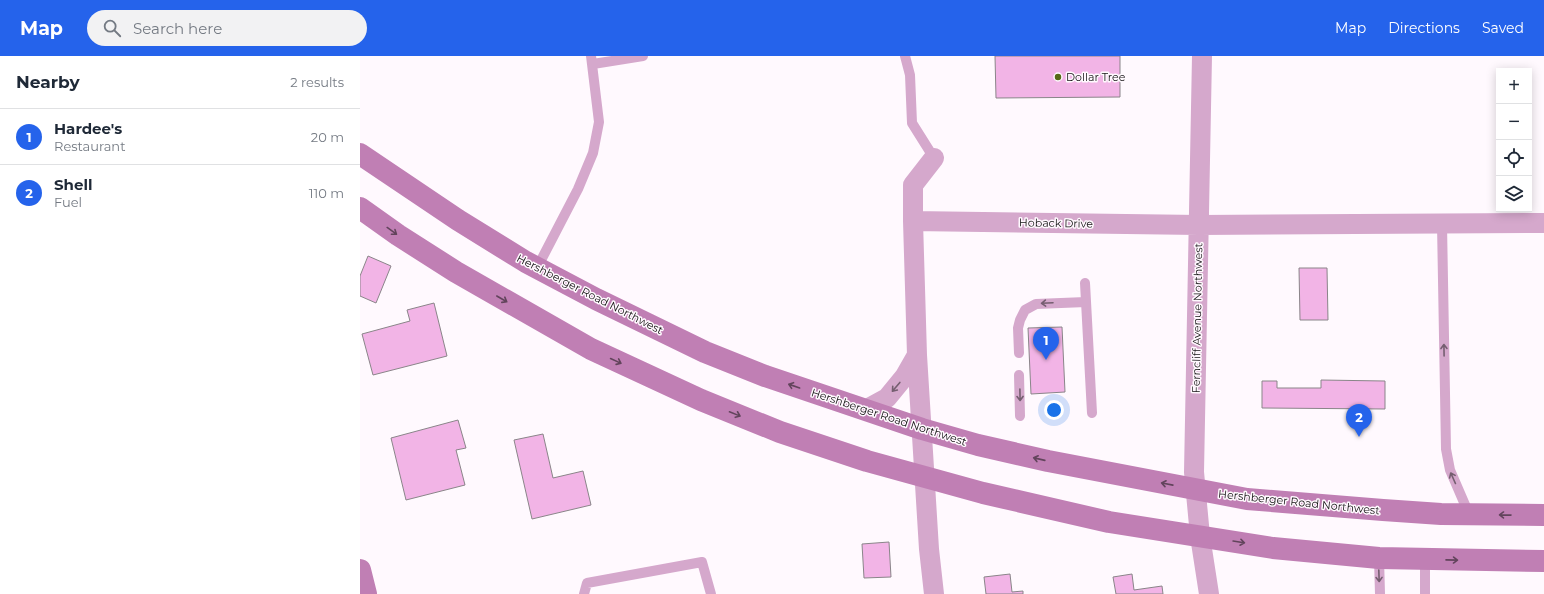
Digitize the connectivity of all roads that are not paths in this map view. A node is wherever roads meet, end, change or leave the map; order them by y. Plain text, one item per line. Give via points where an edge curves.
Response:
1 (644, 56) edge
2 (905, 56) edge
3 (1202, 56) edge
4 (592, 60) edge
5 (360, 154) edge
6 (934, 158) joint
7 (365, 213) edge
8 (913, 221) junction
9 (1544, 223) edge
10 (1442, 224) junction
11 (1199, 225) junction
12 (537, 268) junction
13 (1086, 283) dead end
14 (1086, 302) junction
15 (1019, 353) dead end
16 (917, 354) junction
17 (1019, 375) dead end
18 (864, 410) junction
19 (1092, 413) dead end
20 (1020, 416) dead end
21 (922, 429) junction
22 (925, 477) junction
23 (1195, 490) junction
24 (1469, 514) junction
25 (1544, 515) edge
26 (1200, 536) junction
27 (1378, 558) junction
28 (1425, 560) junction
29 (1544, 561) edge
30 (360, 570) edge
31 (1208, 587) edge
32 (366, 594) edge
33 (584, 594) edge
34 (711, 594) edge
35 (934, 594) edge
36 (1380, 594) edge
37 (1425, 594) edge

1 - 4 lane
2 - 6 lane via 910,74 912,123
3 - 11 street, Ferncliff Avenue Northwest
4 - 12 lane via 599,122 593,153 578,189
5 - 12 main road, Hershberger Road Northwest via 458,220
6 - 8 street via 913,184
7 -> 22 main road via 456,272 591,349 701,400 780,432
8 - 11 street, Hoback Drive
8 - 16 street
9 - 10 street, Hoback Drive
10 - 11 street, Hoback Drive
24 -> 10 lane via 1450,470 1446,449
11 - 23 street, Ferncliff Avenue Northwest
18 -> 12 main road, Hershberger Road Northwest via 705,352
13 - 14 lane
14 -> 15 lane via 1036,304 1025,310 1018,328
14 - 19 lane
16 -> 18 street via 905,376 887,398
16 - 21 street
17 -> 20 lane
18 - 21 main road, Hershberger Road Northwest
21 - 22 street
23 -> 21 main road, Hershberger Road Northwest via 1048,461
22 - 26 main road via 1109,522
22 - 35 street
23 - 24 main road, Hershberger Road Northwest via 1254,499 1382,510
23 - 26 street, Ferncliff Avenue Northwest
25 -> 24 main road, Hershberger Road Northwest
26 -> 27 main road via 1273,548
26 - 31 street, Ferncliff Avenue Northwest
27 - 28 main road
27 -> 36 lane
28 -> 29 main road
28 - 37 lane
30 - 32 main road
33 - 34 lane via 587,583 702,562

